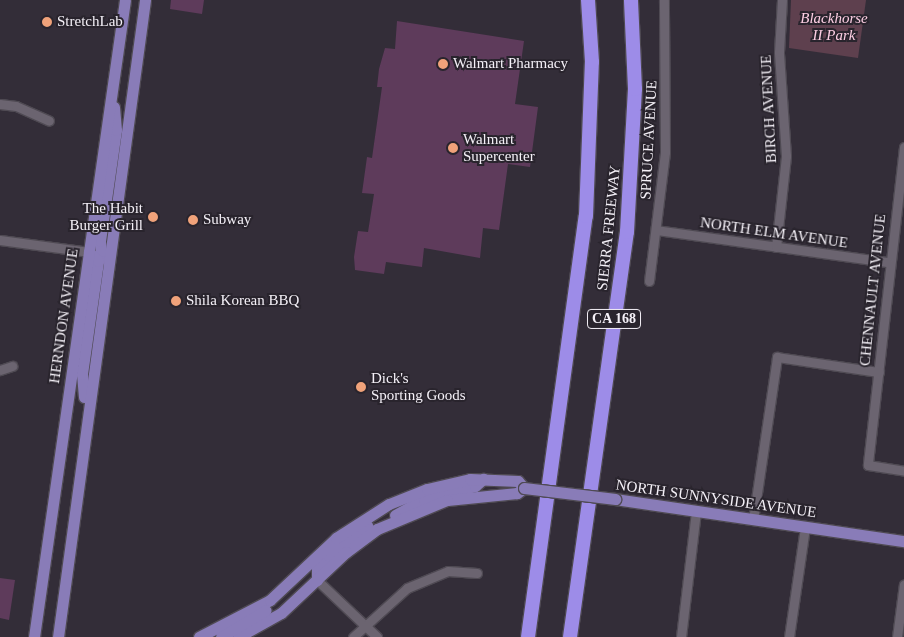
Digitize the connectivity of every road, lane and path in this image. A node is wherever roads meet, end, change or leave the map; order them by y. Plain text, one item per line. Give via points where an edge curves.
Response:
1 (125, 0) edge
2 (588, 0) edge
3 (631, 0) edge
4 (664, 0) edge
5 (782, 0) edge
6 (144, 3) edge
7 (112, 87) junction
8 (0, 104) edge
9 (49, 121) dead end
10 (904, 147) edge
11 (656, 230) junction
12 (0, 240) edge
13 (776, 247) junction
14 (89, 252) junction
15 (108, 260) junction
16 (888, 262) junction
17 (649, 280) dead end
18 (12, 366) dead end
19 (0, 370) edge
20 (879, 372) junction
21 (86, 418) junction
22 (904, 470) edge
23 (483, 478) junction
24 (524, 488) junction
25 (407, 496) junction
26 (696, 511) junction
27 (753, 520) junction
28 (805, 527) junction
29 (377, 529) junction
30 (904, 541) edge
31 (477, 572) dead end
32 (318, 580) junction
33 (904, 584) edge
34 (285, 588) junction
35 (902, 615) edge
36 (364, 625) junction
37 (34, 637) edge
38 (58, 637) edge
39 (199, 637) edge
40 (221, 637) edge
41 (238, 637) edge
42 (353, 637) edge
43 (377, 637) edge
44 (528, 637) edge
45 (570, 637) edge
46 (681, 637) edge
47 (789, 637) edge
48 (897, 637) edge

1 - 7 main road, HERNDON AVENUE
2 - 44 highway, SIERRA FREEWAY / CA 168 via 592,62 586,216
3 - 45 highway, SIERRA FREEWAY / CA 168 via 635,89 627,232
4 - 11 street, SPRUCE AVENUE via 666,125
5 - 13 street, BIRCH AVENUE via 780,52 786,156
6 - 15 main road
7 - 14 main road, HERNDON AVENUE
7 - 15 main road via 116,130 100,246
8 - 9 street via 16,106
10 - 16 street, CHENNAULT AVENUE
11 - 13 street, NORTH ELM AVENUE
11 - 17 street, SPRUCE AVENUE
12 - 14 street
13 - 16 street, NORTH ELM AVENUE
14 - 21 main road via 98,261 82,374
14 - 37 main road, HERNDON AVENUE
15 - 21 main road
16 - 20 street, CHENNAULT AVENUE via 887,320
18 - 19 street
20 - 22 street, CHENNAULT AVENUE via 868,465
20 - 27 street via 777,358
21 - 38 main road
23 - 24 main road, NORTH SUNNYSIDE AVENUE via 518,481
23 - 25 main road, NORTH SUNNYSIDE AVENUE
23 - 29 main road via 475,486 407,506
24 - 26 main road, NORTH SUNNYSIDE AVENUE, bridge
24 - 29 main road, NORTH SUNNYSIDE AVENUE via 517,492 447,500
25 - 32 main road via 328,555 317,568
25 - 34 main road, NORTH SUNNYSIDE AVENUE via 336,538
26 - 27 main road, NORTH SUNNYSIDE AVENUE
26 - 46 street
27 - 28 main road, NORTH SUNNYSIDE AVENUE
28 - 30 main road, NORTH SUNNYSIDE AVENUE
28 - 47 street
29 - 32 main road, NORTH SUNNYSIDE AVENUE
31 - 36 street via 448,571 432,575 407,588
32 - 36 street
32 - 41 main road, NORTH SUNNYSIDE AVENUE via 281,613
33 - 35 street
34 - 39 main road, NORTH SUNNYSIDE AVENUE via 242,618
34 - 40 main road via 264,613
35 - 48 street
36 - 42 street
36 - 43 street

